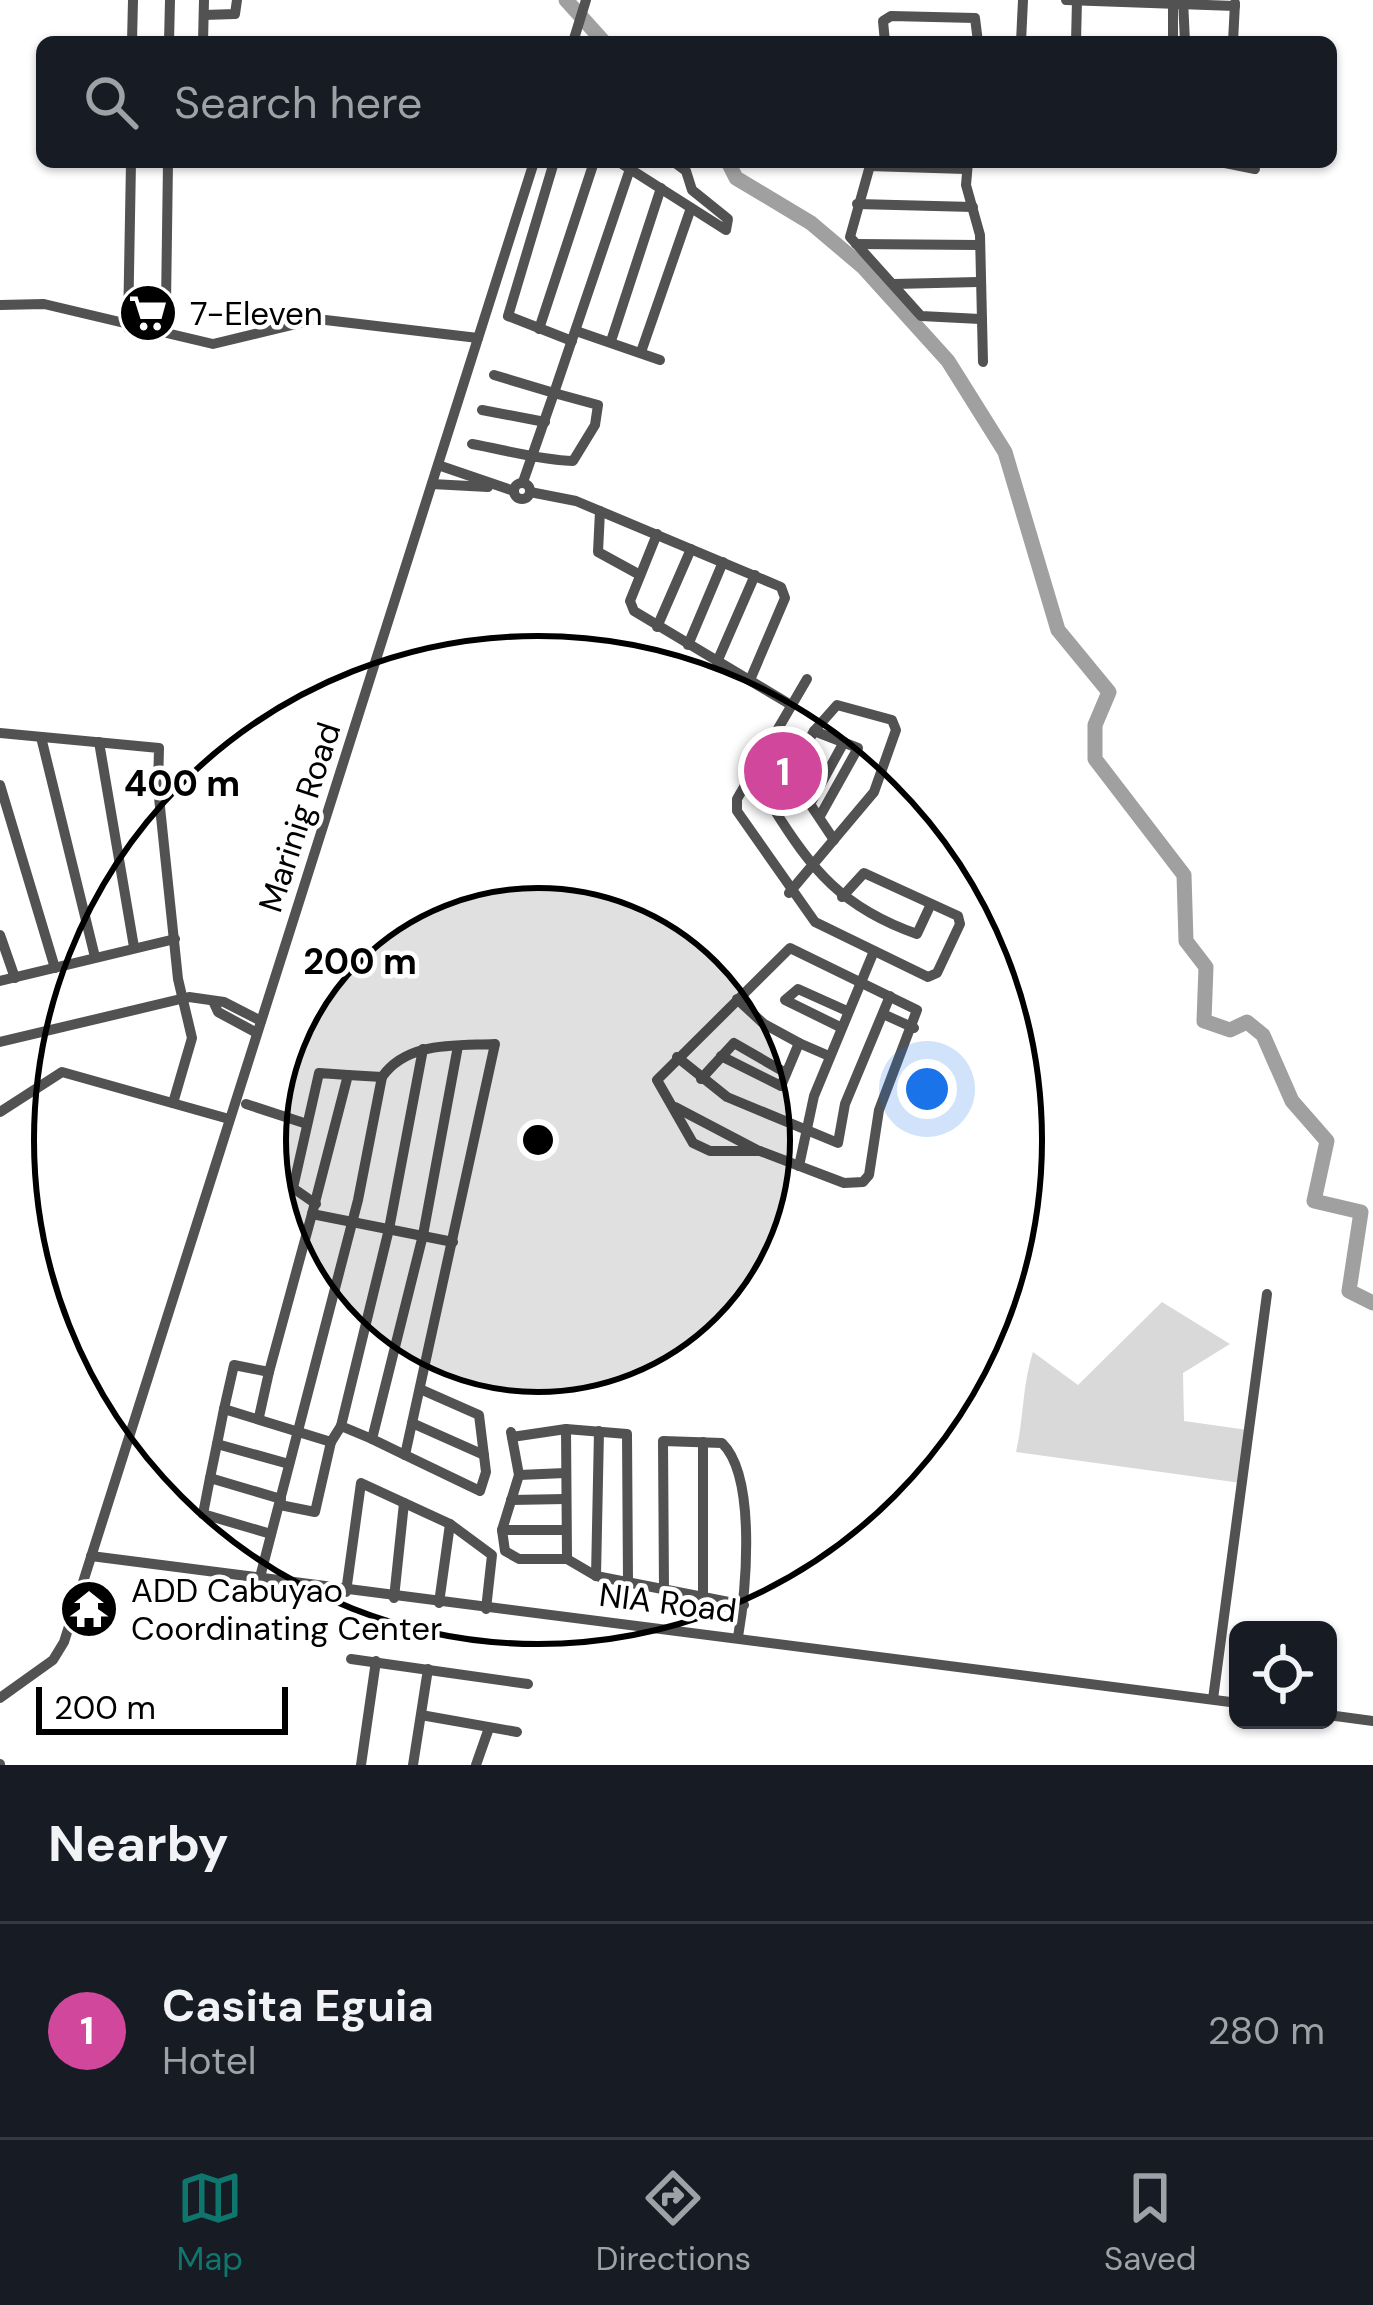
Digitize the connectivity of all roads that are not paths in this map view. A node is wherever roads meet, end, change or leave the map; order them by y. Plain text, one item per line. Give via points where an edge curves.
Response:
1 (133, 0) edge
2 (170, 0) edge
3 (204, 0) edge
4 (237, 0) edge
5 (927, 0) edge
6 (1023, 0) edge
7 (1066, 0) edge
8 (1077, 0) edge
9 (1178, 2) edge
10 (585, 3) edge
11 (1235, 3) edge
12 (204, 15) junction
13 (927, 16) junction
14 (132, 36) edge
15 (169, 36) edge
16 (203, 36) edge
17 (575, 36) edge
18 (885, 36) edge
19 (978, 36) edge
20 (1022, 36) edge
21 (1076, 36) edge
22 (1174, 36) edge
23 (1184, 36) edge
24 (1233, 36) edge
25 (130, 168) edge
26 (168, 168) edge
27 (532, 168) edge
28 (552, 168) edge
29 (592, 168) edge
30 (624, 168) edge
31 (628, 168) edge
32 (682, 168) edge
33 (869, 168) edge
34 (968, 168) edge
35 (1252, 168) edge
36 (1256, 169) dead end
37 (661, 188) junction
38 (857, 204) junction
39 (974, 207) junction
40 (692, 208) junction
41 (856, 244) junction
42 (979, 245) junction
43 (978, 282) junction
44 (894, 284) junction
45 (166, 304) dead end
46 (0, 305) edge
47 (980, 319) junction
48 (128, 328) junction
49 (539, 329) junction
50 (574, 336) junction
51 (478, 338) junction
52 (610, 340) junction
53 (641, 352) junction
54 (660, 359) dead end
55 (983, 362) dead end
56 (494, 375) dead end
57 (554, 393) junction
58 (482, 410) dead end
59 (544, 422) junction
60 (472, 444) dead end
61 (536, 455) junction
62 (438, 465) junction
63 (432, 484) junction
64 (494, 487) junction
65 (523, 488) junction
66 (601, 511) junction
67 (657, 534) junction
68 (691, 548) junction
69 (723, 562) junction
70 (640, 575) junction
71 (755, 575) junction
72 (657, 627) junction
73 (688, 645) junction
74 (717, 662) junction
75 (807, 679) dead end
76 (750, 680) junction
77 (791, 705) junction
78 (814, 731) junction
79 (0, 733) edge
80 (40, 737) junction
81 (770, 740) junction
82 (98, 742) junction
83 (798, 758) junction
84 (0, 785) edge
85 (835, 840) junction
86 (812, 868) junction
87 (789, 893) junction
88 (842, 897) junction
89 (931, 904) junction
90 (0, 935) edge
91 (175, 939) junction
92 (134, 947) junction
93 (874, 951) junction
94 (95, 957) junction
95 (55, 968) junction
96 (15, 978) junction
97 (0, 981) edge
98 (860, 983) junction
99 (890, 997) junction
100 (182, 998) junction
101 (737, 999) junction
102 (847, 1011) junction
103 (884, 1013) junction
104 (259, 1027) junction
105 (840, 1028) junction
106 (914, 1028) junction
107 (0, 1042) edge
108 (799, 1043) junction
109 (458, 1046) junction
110 (422, 1049) junction
111 (829, 1056) junction
112 (677, 1057) junction
113 (348, 1075) junction
114 (382, 1077) junction
115 (701, 1079) junction
116 (173, 1102) junction
117 (246, 1104) dead end
118 (674, 1106) junction
119 (0, 1112) edge
120 (230, 1119) junction
121 (304, 1123) junction
122 (807, 1134) junction
123 (760, 1151) junction
124 (799, 1166) junction
125 (314, 1209) junction
126 (349, 1220) junction
127 (389, 1229) junction
128 (422, 1235) junction
129 (452, 1242) junction
130 (1267, 1294) dead end
131 (269, 1372) junction
132 (420, 1389) junction
133 (224, 1409) junction
134 (259, 1417) junction
135 (412, 1423) junction
136 (341, 1426) junction
137 (298, 1430) junction
138 (566, 1430) junction
139 (598, 1431) junction
140 (372, 1439) junction
141 (332, 1442) junction
142 (703, 1442) junction
143 (217, 1444) junction
144 (405, 1455) junction
145 (484, 1455) junction
146 (290, 1464) junction
147 (566, 1473) junction
148 (519, 1475) junction
149 (210, 1478) junction
150 (566, 1499) junction
151 (512, 1500) junction
152 (281, 1502) junction
153 (404, 1502) junction
154 (450, 1524) junction
155 (565, 1530) junction
156 (502, 1531) junction
157 (271, 1534) junction
158 (91, 1556) junction
159 (567, 1558) junction
160 (596, 1576) junction
161 (259, 1581) junction
162 (628, 1582) junction
163 (664, 1590) junction
164 (346, 1592) junction
165 (703, 1597) junction
166 (394, 1598) junction
167 (439, 1604) junction
168 (744, 1605) junction
169 (486, 1609) junction
170 (738, 1637) junction
171 (351, 1659) dead end
172 (376, 1660) junction
173 (428, 1669) junction
174 (529, 1684) dead end
175 (0, 1698) edge
176 (1213, 1699) junction
177 (1229, 1701) edge
178 (421, 1715) junction
179 (1337, 1716) edge
180 (1373, 1721) edge
181 (489, 1728) junction
182 (517, 1732) dead end
183 (361, 1765) edge
184 (413, 1765) edge
185 (476, 1765) edge

1 - 14 street
2 - 15 street
3 - 12 street
4 - 12 street via 235,14
5 - 13 street
6 - 20 street
7 - 8 street
8 - 9 street
8 - 21 street
9 - 11 street
9 - 22 street
9 - 23 street
10 - 17 street
11 - 24 street
12 - 16 street
13 - 18 street via 884,17
13 - 19 street via 977,19
25 - 48 street
26 - 45 street
27 - 51 street, Marinig Road
28 - 49 street via 508,307 512,320
29 - 49 street
30 - 50 street
31 - 37 street
32 - 40 street via 728,228
33 - 38 street
34 - 39 street
35 - 36 street
37 - 40 street
37 - 52 street
38 - 39 street
38 - 41 street via 847,231
39 - 42 street
40 - 53 street
41 - 42 street
41 - 44 street
42 - 43 street
43 - 44 street
43 - 47 street
44 - 47 street via 926,318
46 - 48 street via 44,304
47 - 55 street
48 - 51 street via 213,344 317,319
49 - 50 street
50 - 52 street
50 - 57 street
51 - 62 street, Marinig Road
52 - 53 street
53 - 54 street
56 - 57 street
57 - 59 street
57 - 61 street via 598,405 599,416 574,461
58 - 59 street
59 - 61 street
60 - 61 street
61 - 65 street
62 - 63 street, Marinig Road
62 - 64 street
63 - 64 street
63 - 104 street, Marinig Road
64 - 65 street
65 - 66 street
66 - 67 street
66 - 70 street via 598,552
67 - 68 street
67 - 70 street
68 - 69 street
68 - 72 street
69 - 71 street
69 - 73 street
70 - 72 street via 630,606
71 - 74 street
71 - 76 street via 786,592
72 - 73 street
73 - 74 street
74 - 76 street
75 - 77 street
76 - 77 street
77 - 81 street
78 - 83 street
78 - 85 street via 855,746 820,816
78 - 85 street via 834,704 896,724 874,792
79 - 80 street
80 - 82 street
80 - 94 street
81 - 83 street
81 - 87 street via 735,806
82 - 91 street via 160,748
82 - 92 street
83 - 86 street via 772,806
84 - 95 street
85 - 86 street
86 - 87 street
86 - 88 street
87 - 93 street via 815,922
88 - 89 street via 864,873
88 - 89 street via 917,934
89 - 93 street via 961,920 933,977
90 - 96 street
91 - 92 street
91 - 100 street
92 - 94 street
93 - 98 street
94 - 95 street
95 - 96 street
96 - 97 street
98 - 99 street
98 - 101 street via 790,948
98 - 102 street
99 - 103 street
99 - 106 street via 917,1010
100 - 104 street via 212,1001 218,1012
100 - 107 street
100 - 116 street via 192,1038
101 - 108 street
101 - 112 street
102 - 105 street
102 - 105 street via 798,988 783,1001
103 - 106 street
103 - 122 street via 845,1104 838,1143
104 - 120 street, Marinig Road
105 - 111 street
106 - 124 street via 879,1110 867,1180 844,1183
108 - 111 street
108 - 115 street via 786,1073 734,1043
109 - 110 street
109 - 128 street
109 - 129 street via 495,1043
110 - 114 street
110 - 127 street
111 - 122 street
112 - 115 street
112 - 118 street via 657,1080
113 - 114 street
113 - 121 street via 319,1073
113 - 125 street
114 - 126 street
115 - 122 street
116 - 119 street via 62,1072
116 - 120 street
117 - 121 street
118 - 123 street
118 - 123 street via 693,1143
120 - 158 street, Marinig Road
121 - 125 street via 293,1188
122 - 124 street
123 - 124 street
125 - 126 street
125 - 131 street
126 - 127 street
126 - 137 street
127 - 128 street
127 - 136 street
128 - 129 street
128 - 140 street
129 - 132 street
130 - 176 street
131 - 133 street via 233,1365
131 - 134 street
132 - 135 street
132 - 145 street via 479,1415
133 - 134 street
133 - 143 street
134 - 137 street
135 - 144 street
135 - 145 street
136 - 140 street
136 - 141 street
137 - 141 street
137 - 146 street
138 - 139 street
138 - 147 street
138 - 148 street via 512,1435
139 - 160 street
139 - 162 street via 627,1434
140 - 144 street
141 - 152 street via 315,1512
142 - 163 street via 663,1441
142 - 165 street
142 - 168 street via 726,1444 741,1490
143 - 146 street
143 - 149 street
144 - 145 street via 480,1491
146 - 152 street
147 - 148 street
147 - 150 street
148 - 151 street
149 - 152 street
149 - 157 street via 202,1514
150 - 151 street
150 - 155 street
151 - 156 street
152 - 157 street
153 - 154 street
153 - 164 street via 361,1484
153 - 166 street
154 - 167 street
154 - 169 street via 492,1555
155 - 156 street
155 - 159 street
156 - 159 street via 505,1551 519,1559
157 - 161 street
158 - 161 street, NIA Road
158 - 175 street, Marinig Road via 53,1660
159 - 160 street
160 - 162 street
161 - 164 street, NIA Road
162 - 163 street
163 - 165 street
164 - 166 street, NIA Road
165 - 168 street
166 - 167 street, NIA Road
167 - 169 street, NIA Road
168 - 170 street
169 - 170 street, NIA Road
170 - 176 street, NIA Road
171 - 172 street
172 - 173 street
172 - 183 street
173 - 174 street
173 - 178 street
176 - 177 street, NIA Road
178 - 181 street
178 - 184 street
179 - 180 street
181 - 182 street
181 - 185 street

